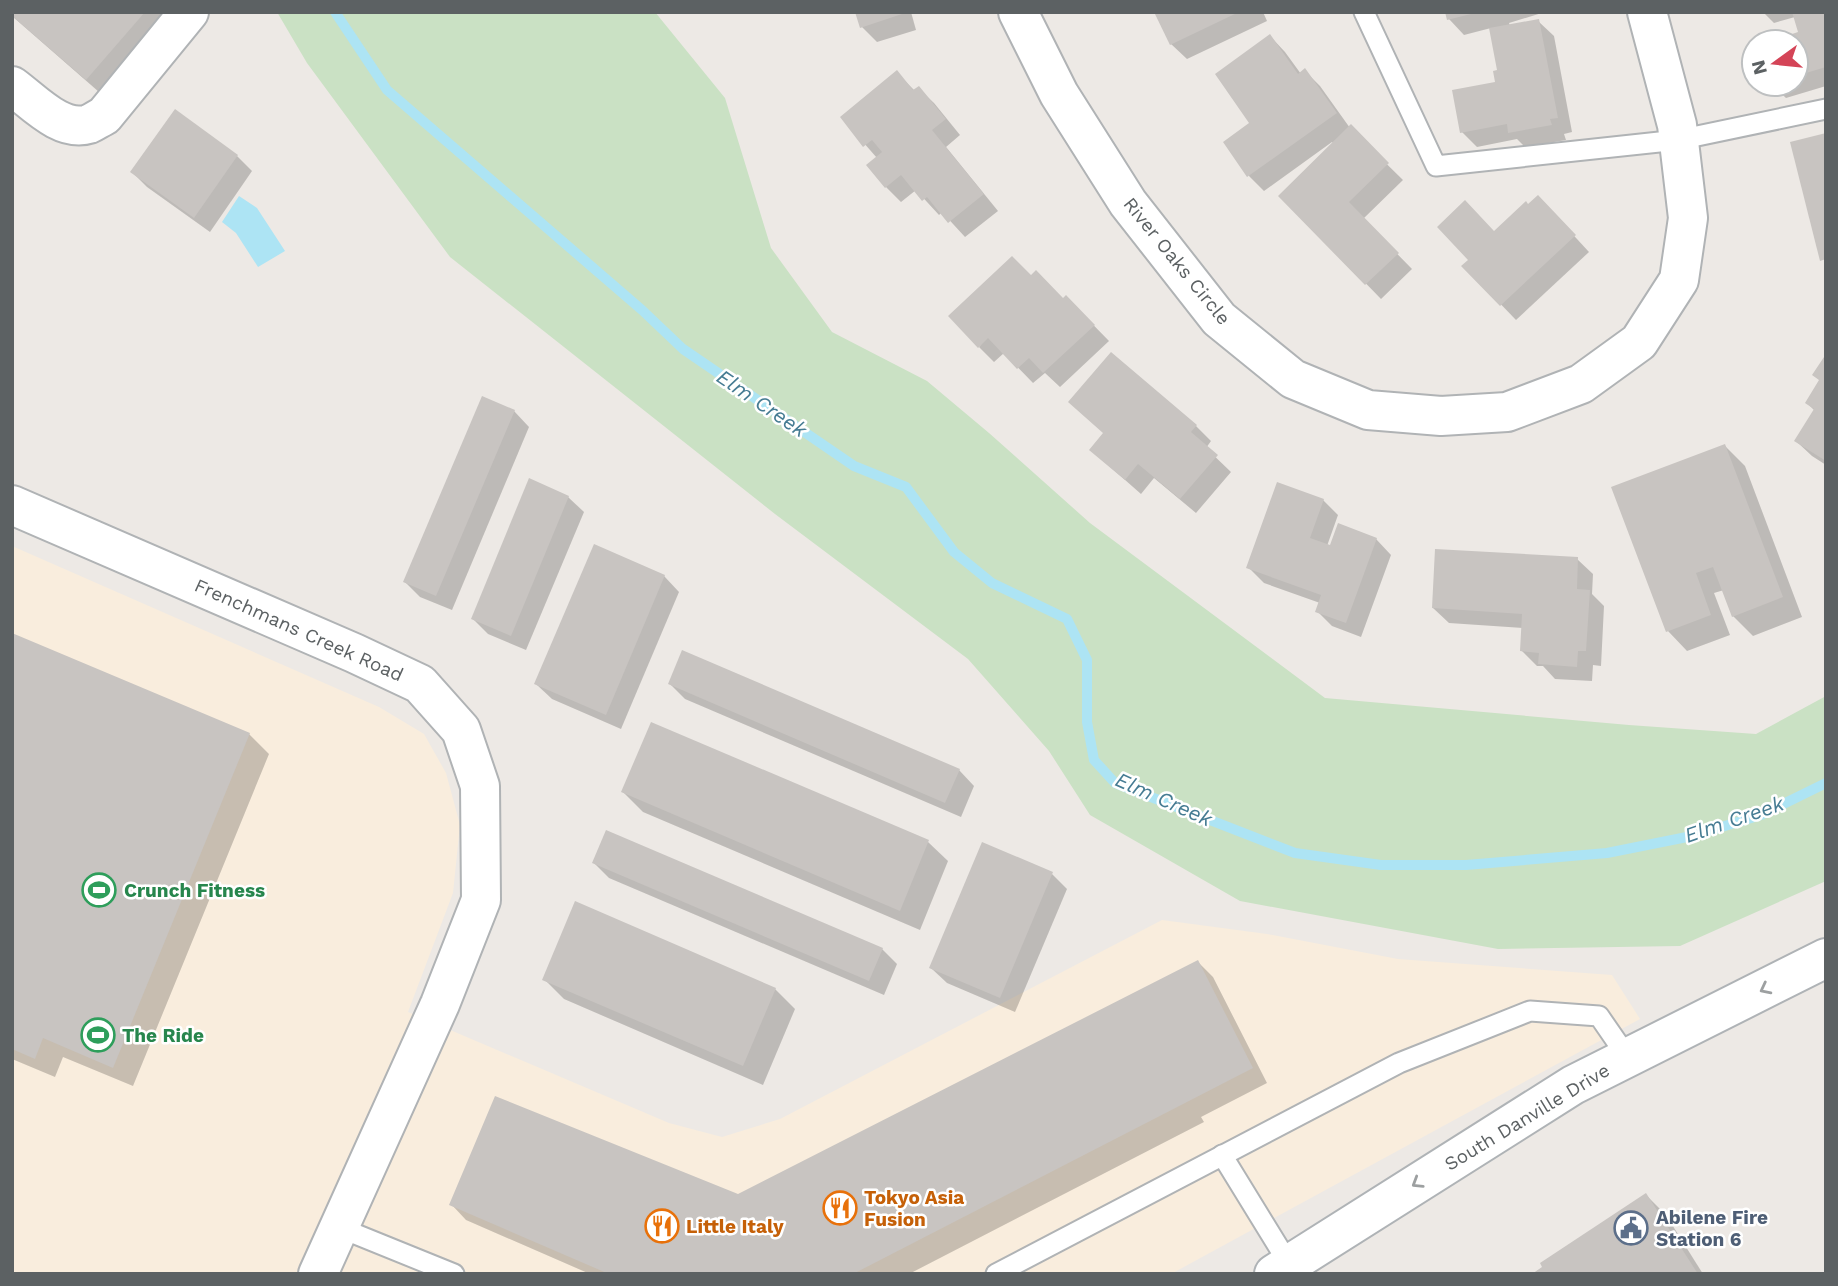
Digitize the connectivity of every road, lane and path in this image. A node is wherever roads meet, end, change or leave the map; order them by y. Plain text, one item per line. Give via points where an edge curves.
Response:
1 (188, 12) edge
2 (1018, 12) edge
3 (1364, 12) edge
4 (1647, 12) edge
5 (12, 86) edge
6 (1826, 109) edge
7 (1678, 140) junction
8 (12, 505) edge
9 (1826, 958) edge
10 (1628, 1058) junction
11 (1222, 1156) junction
12 (338, 1227) junction
13 (1282, 1269) edge
14 (318, 1274) edge
15 (454, 1274) edge
16 (996, 1274) edge

1 - 5 street via 104,116 89,124 59,120
2 - 7 street, River Oaks Circle via 1059,94 1128,203 1219,319 1293,379 1368,410 1441,416 1507,412 1581,384 1639,342 1679,280 1688,218
3 - 7 lane via 1436,166
4 - 7 street, River Oaks Circle
6 - 7 lane
8 - 12 street, Frenchmans Creek Road via 420,684 461,730 480,786 481,900 440,1004
9 -> 10 street, South Danville Drive
10 - 11 lane via 1599,1016 1530,1011 1399,1063
10 -> 13 street, South Danville Drive via 1573,1085
11 - 13 lane
11 - 16 lane
12 - 14 street, Frenchmans Creek Road
12 - 15 lane

